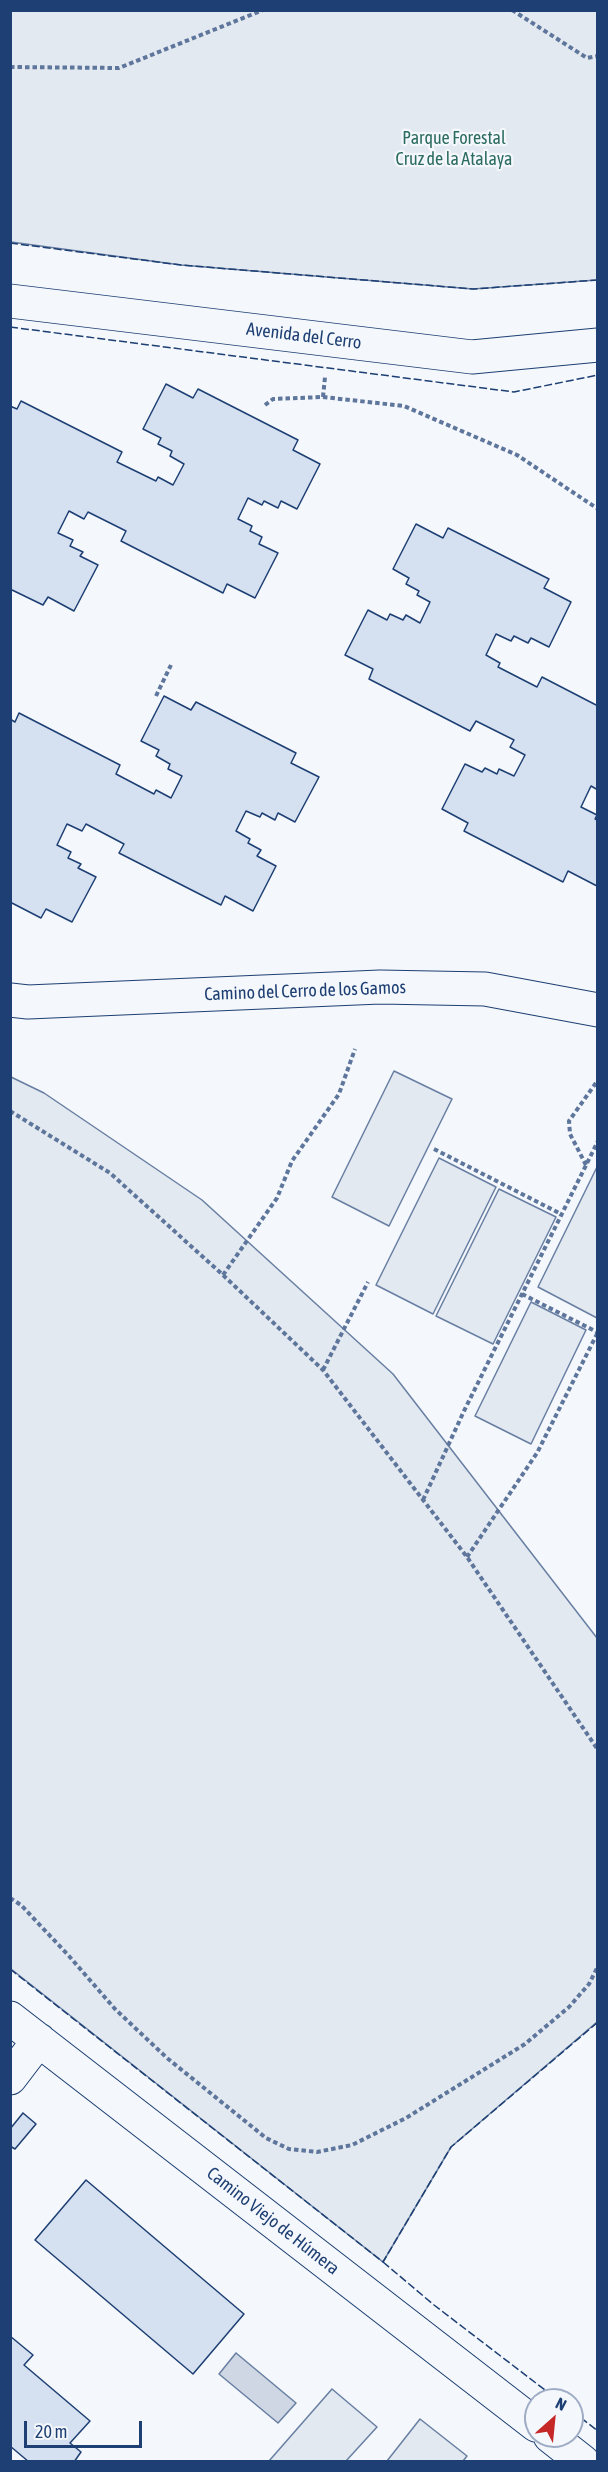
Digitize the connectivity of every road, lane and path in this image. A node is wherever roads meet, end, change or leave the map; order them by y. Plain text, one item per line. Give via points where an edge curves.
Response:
1 (263, 10) edge
2 (512, 10) edge
3 (597, 56) edge
4 (10, 67) edge
5 (10, 301) edge
6 (597, 345) edge
7 (265, 405) dead end
8 (597, 509) edge
9 (171, 665) dead end
10 (156, 696) dead end
11 (10, 1000) edge
12 (597, 1010) edge
13 (355, 1049) dead end
14 (597, 1080) edge
15 (10, 1111) edge
16 (597, 1141) edge
17 (434, 1149) dead end
18 (586, 1165) junction
19 (561, 1214) junction
20 (223, 1275) junction
21 (368, 1282) dead end
22 (522, 1294) junction
23 (597, 1332) edge
24 (323, 1371) junction
25 (423, 1500) junction
26 (467, 1557) junction
27 (597, 1750) edge
28 (10, 1898) edge
29 (597, 1966) edge
30 (10, 2018) edge
31 (39, 2040) junction
32 (10, 2078) edge
33 (524, 2416) edge
34 (565, 2448) edge
35 (583, 2462) edge

1 - 4 path via 119,68
2 - 3 path via 587,58
5 - 6 street, Avenida del Cerro via 472,357
7 - 8 path via 273,399 323,397 404,406 517,455
9 - 10 path
11 - 12 street, Camino del Cerro de los Gamos via 380,987 485,989
13 - 20 path via 339,1094 292,1161 277,1198
14 - 18 path via 569,1121 570,1134
15 - 20 path via 110,1173
16 - 18 path
17 - 19 path
18 - 19 path
19 - 22 path
20 - 24 path
21 - 24 path
22 - 23 path
22 - 25 path
23 - 26 path via 537,1453
24 - 25 path
25 - 26 path
26 - 27 path
28 - 29 path via 167,2058 266,2138 290,2149 317,2152 352,2145 406,2118 525,2044 569,2007 589,1984
30 - 31 street, Camino Viejo de Húmera
31 - 32 street
31 - 33 street, Camino Viejo de Húmera
34 - 35 street

